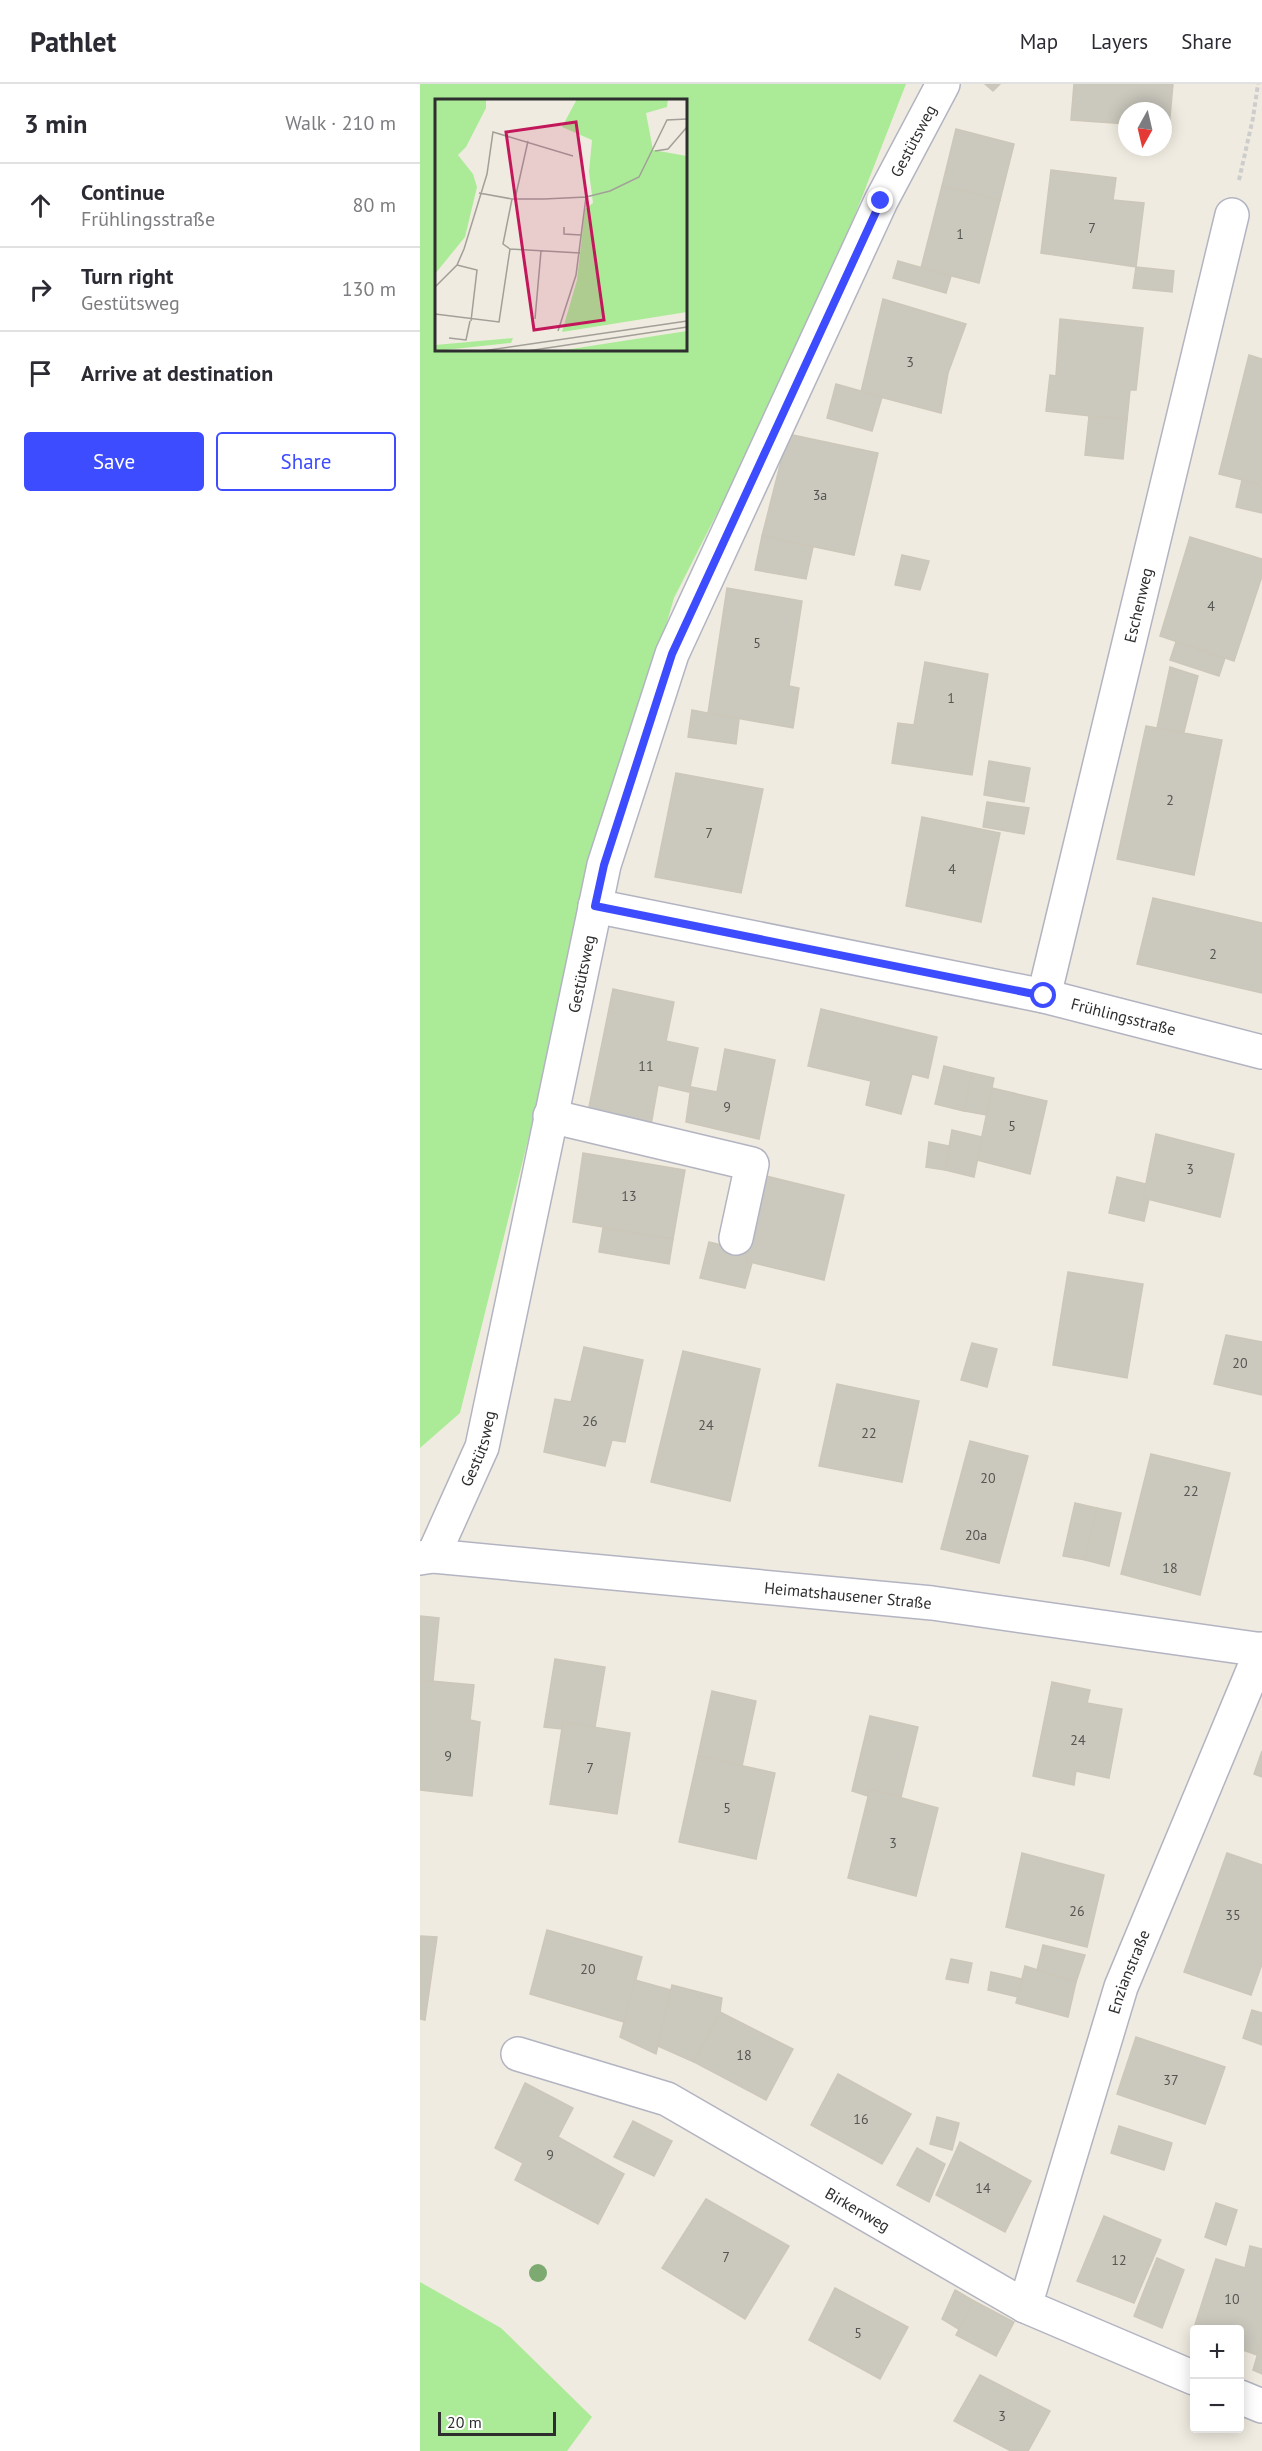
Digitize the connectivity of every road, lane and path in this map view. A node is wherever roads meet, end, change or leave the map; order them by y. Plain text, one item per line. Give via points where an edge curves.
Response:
1 (943, 84) edge
2 (1258, 84) edge
3 (1232, 215) joint
4 (595, 906) junction
5 (1044, 996) junction
6 (1262, 1052) edge
7 (550, 1116) junction
8 (736, 1238) dead end
9 (426, 1557) edge
10 (1262, 1650) edge
11 (518, 2054) dead end
12 (1025, 2306) junction
13 (1190, 2376) edge
14 (1244, 2399) edge
15 (1262, 2406) edge

1 - 4 street, Gestütsweg via 881,201 672,654 604,865
2 - 3 path
3 - 5 street, Eschenweg
4 - 5 street, Frühlingsstraße
4 - 7 street, Gestütsweg
5 - 6 street, Frühlingsstraße
7 - 8 street via 752,1164
7 - 9 street, Gestütsweg via 482,1447
9 - 10 street, Heimatshausener Straße via 932,1603
10 - 12 street, Enzianstraße via 1121,1987
11 - 12 street, Birkenweg via 667,2099
12 - 13 street, Birkenweg
14 - 15 street

